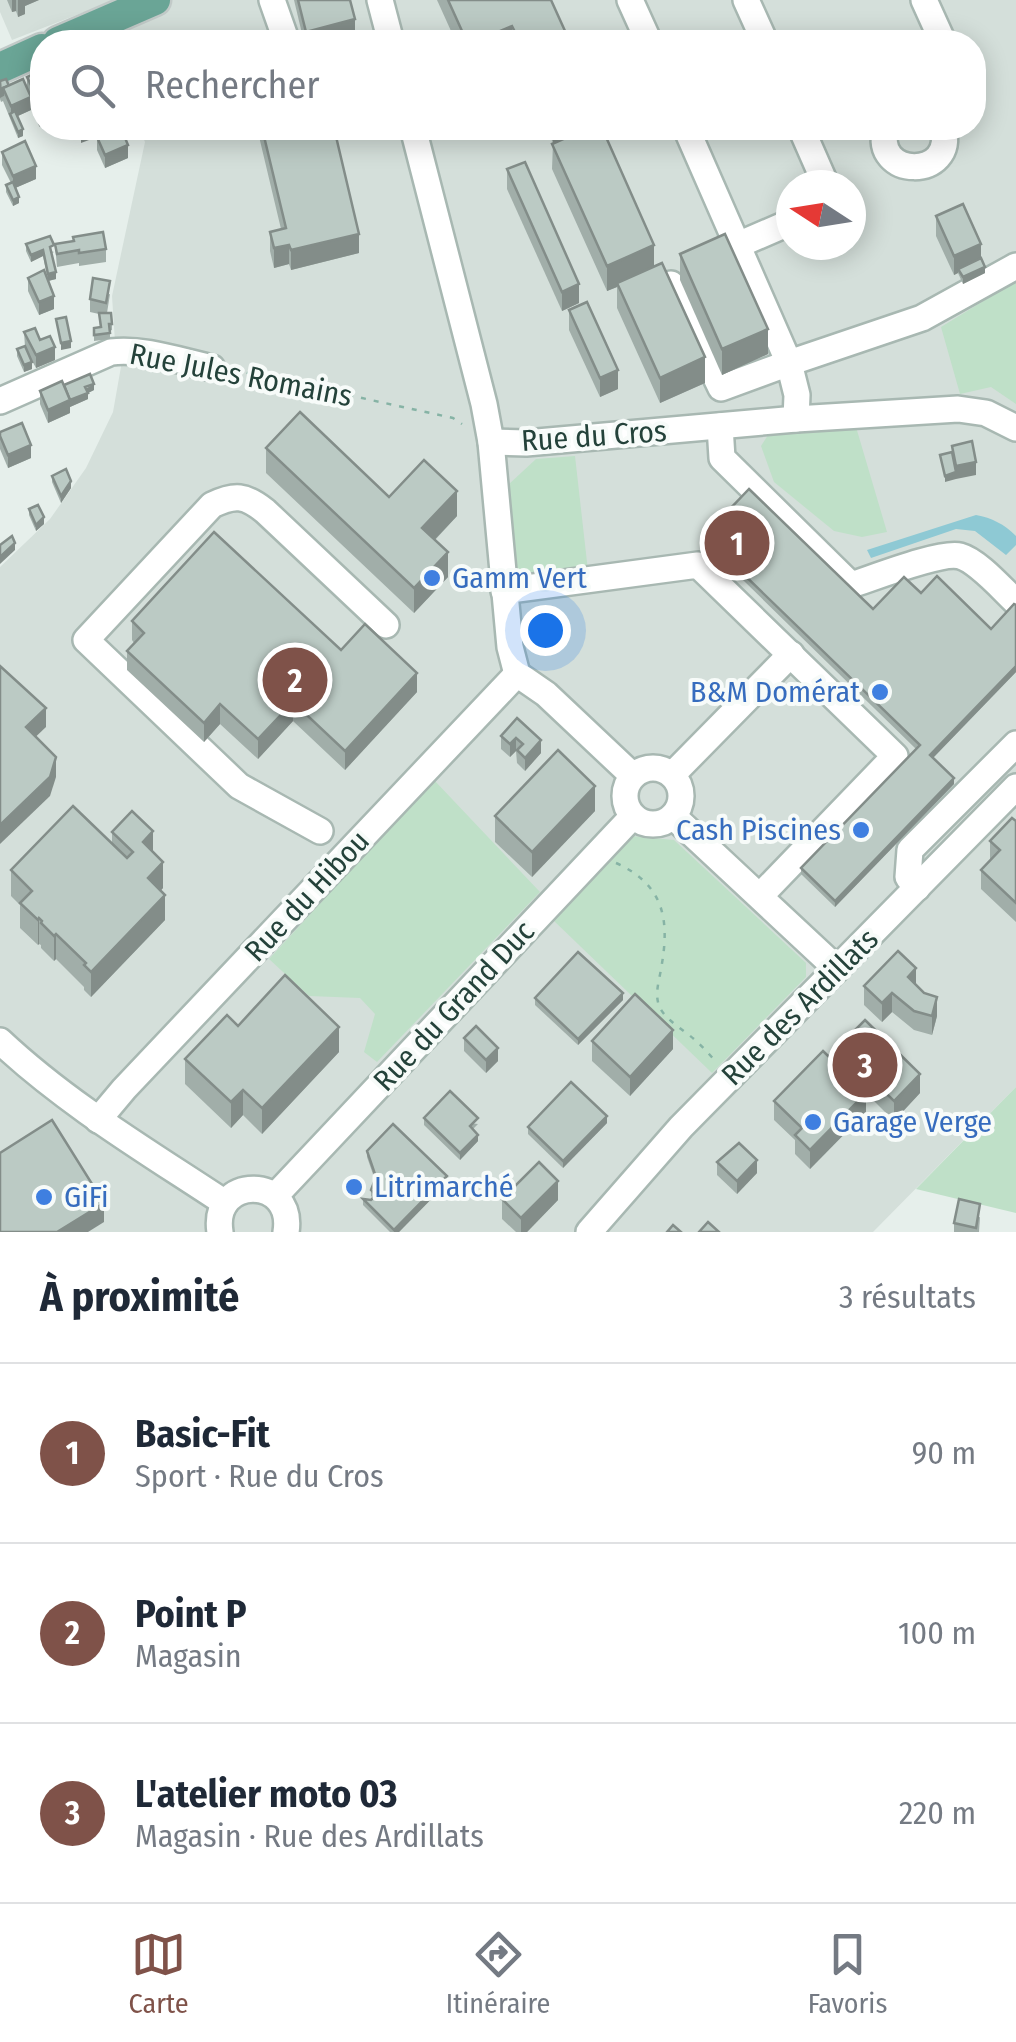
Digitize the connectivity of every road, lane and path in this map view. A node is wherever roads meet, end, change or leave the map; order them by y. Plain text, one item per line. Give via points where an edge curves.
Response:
1 (155, 0) edge
2 (272, 0) edge
3 (380, 0) edge
4 (630, 0) edge
5 (746, 0) edge
6 (924, 0) edge
7 (86, 30) edge
8 (283, 30) edge
9 (388, 30) edge
10 (644, 30) edge
11 (760, 30) edge
12 (937, 30) edge
13 (30, 54) edge
14 (1, 66) edge
15 (416, 140) edge
16 (691, 140) edge
17 (806, 140) edge
18 (884, 140) edge
19 (945, 140) edge
20 (819, 170) edge
21 (776, 228) edge
22 (736, 245) junction
23 (1016, 266) edge
24 (788, 363) junction
25 (212, 368) joint
26 (0, 401) edge
27 (796, 419) junction
28 (462, 424) joint
29 (720, 426) junction
30 (1016, 428) edge
31 (490, 436) junction
32 (504, 592) junction
33 (1016, 602) edge
34 (386, 625) dead end
35 (791, 654) junction
36 (517, 674) junction
37 (1016, 744) edge
38 (672, 775) junction
39 (633, 776) junction
40 (1016, 787) edge
41 (633, 816) junction
42 (674, 816) junction
43 (320, 831) dead end
44 (597, 854) junction
45 (917, 888) junction
46 (760, 896) junction
47 (838, 970) junction
48 (0, 1041) edge
49 (730, 1077) junction
50 (98, 1120) junction
51 (275, 1196) junction
52 (225, 1204) junction
53 (220, 1232) edge
54 (286, 1232) edge
55 (589, 1232) edge

1 - 7 main road
2 - 8 street
3 - 9 street
4 - 10 street
5 - 11 street
6 - 12 street
13 - 14 main road
15 - 31 street, Rue du Cros
16 - 22 street
17 - 20 street
18 - 19 street via 890,156 916,168 938,158
21 - 22 street
22 - 24 street
22 - 24 street via 682,271 721,388
23 - 24 street via 922,318
24 - 27 street
25 - 26 street, Rue Jules Romains via 123,350
25 - 28 path, Rue Jules Romains
27 - 29 street, Rue du Cros
27 - 30 street, Rue du Cros via 958,409
28 - 31 street
29 - 31 street, Rue du Cros via 526,442
29 - 33 street via 722,458 851,584 961,556
31 - 32 street
32 - 35 street via 698,565
32 - 36 street
34 - 43 street via 266,511 236,497 212,505 86,640 239,786
35 - 38 street
35 - 46 street via 895,756
36 - 39 street
36 - 50 street, Rue du Hibou
37 - 45 street via 910,850 908,877
38 - 39 street via 656,768
38 - 42 street via 681,791
39 - 41 street via 625,792
40 - 45 street, Rue des Ardillats
41 - 42 street via 658,824
41 - 44 street, Rue du Grand Duc
42 - 46 street
44 - 49 path via 654,891 666,946 659,1006
44 - 51 street, Rue du Grand Duc
45 - 47 street, Rue des Ardillats
46 - 47 street
47 - 49 street, Rue des Ardillats
48 - 50 street
49 - 55 street, Rue des Ardillats
50 - 52 street
51 - 52 street via 245,1189
51 - 54 street via 286,1211
52 - 53 street

